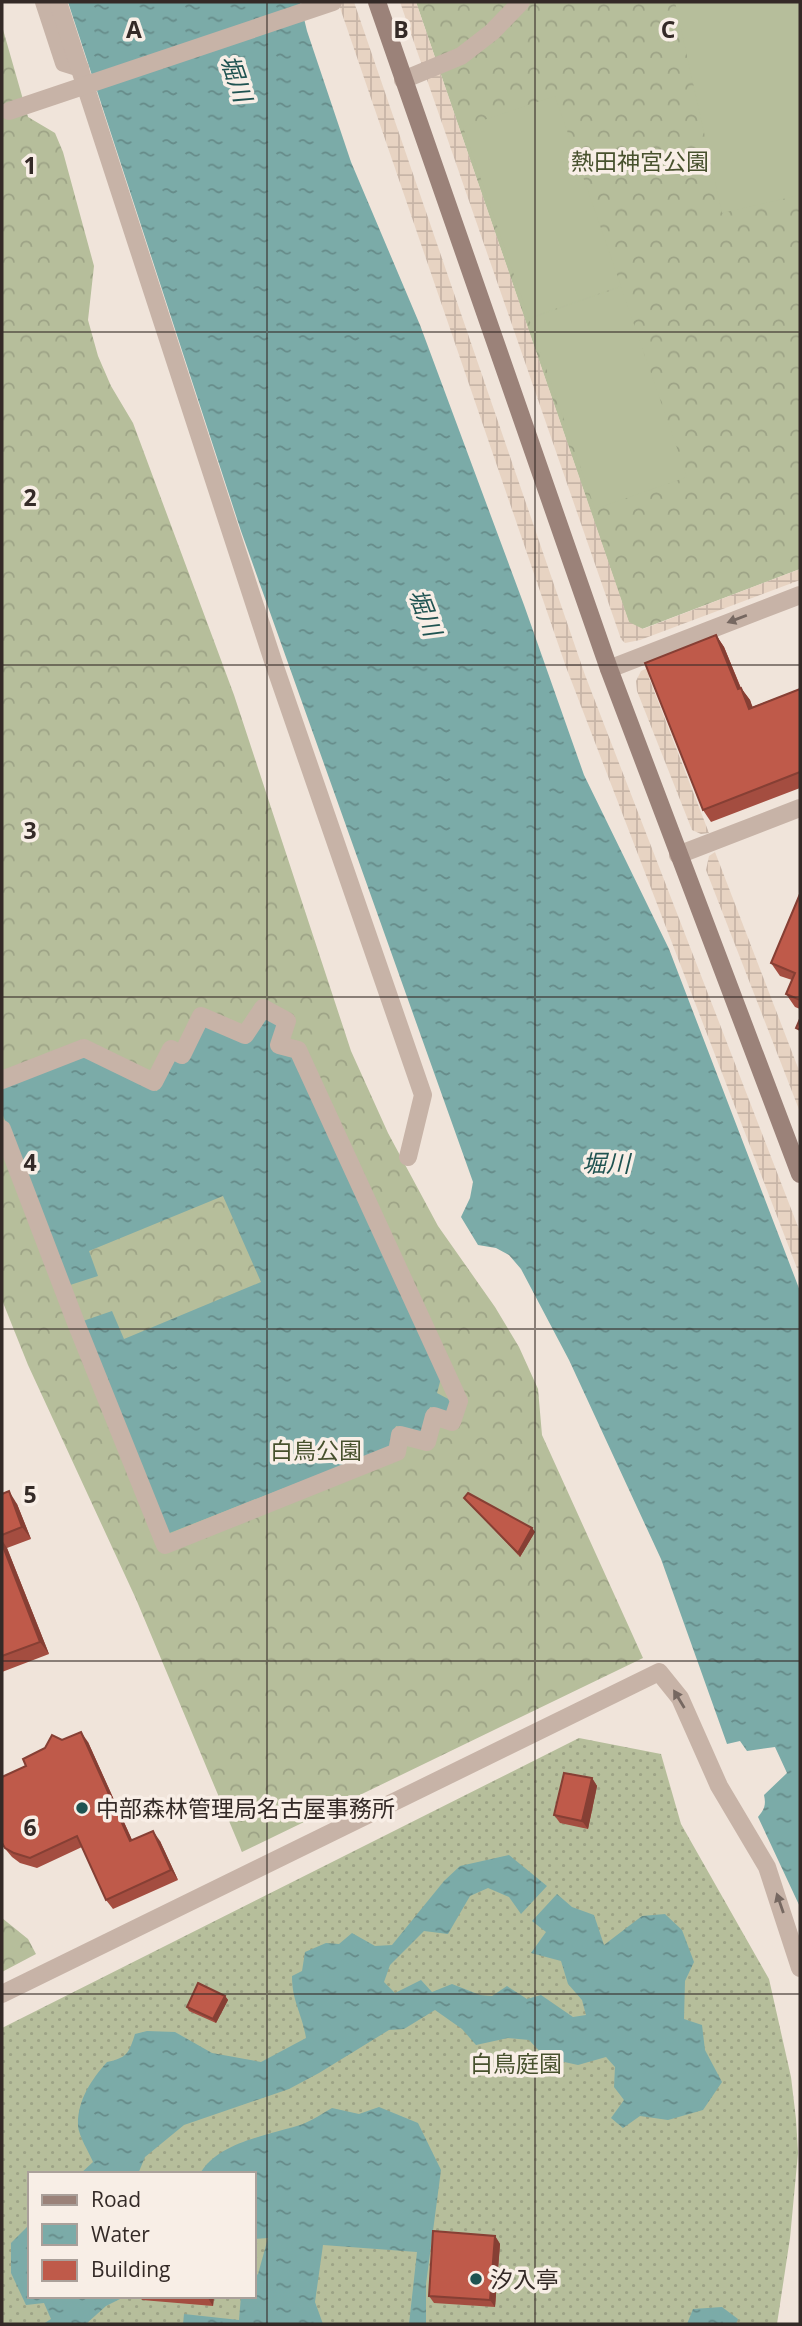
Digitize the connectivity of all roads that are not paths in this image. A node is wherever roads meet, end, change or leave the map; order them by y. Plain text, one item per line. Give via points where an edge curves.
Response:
1 (44, 2) edge
2 (58, 2) edge
3 (333, 2) edge
4 (377, 2) edge
5 (521, 2) edge
6 (80, 68) junction
7 (404, 80) junction
8 (6, 112) edge
9 (800, 594) edge
10 (609, 669) junction
11 (800, 808) edge
12 (678, 855) junction
13 (2, 1080) edge
14 (2, 1129) edge
15 (408, 1157) dead end
16 (800, 1174) edge
17 (800, 1968) edge
18 (2, 1994) edge

1 - 6 street via 64,63
2 - 6 street
3 - 8 street, bridge
4 - 7 street
5 - 7 street via 461,56
6 - 15 street via 274,664 423,1095
7 - 10 street
9 -> 10 street
10 - 12 street
11 - 12 street
12 - 16 street
13 - 14 street via 84,1048 154,1082 171,1049 182,1055 201,1016 245,1035 263,1008 287,1021 279,1045 299,1050 459,1401 452,1422 434,1416 427,1442 400,1436 397,1452 165,1545
17 -> 18 street via 767,1867 719,1786 680,1698 659,1672

